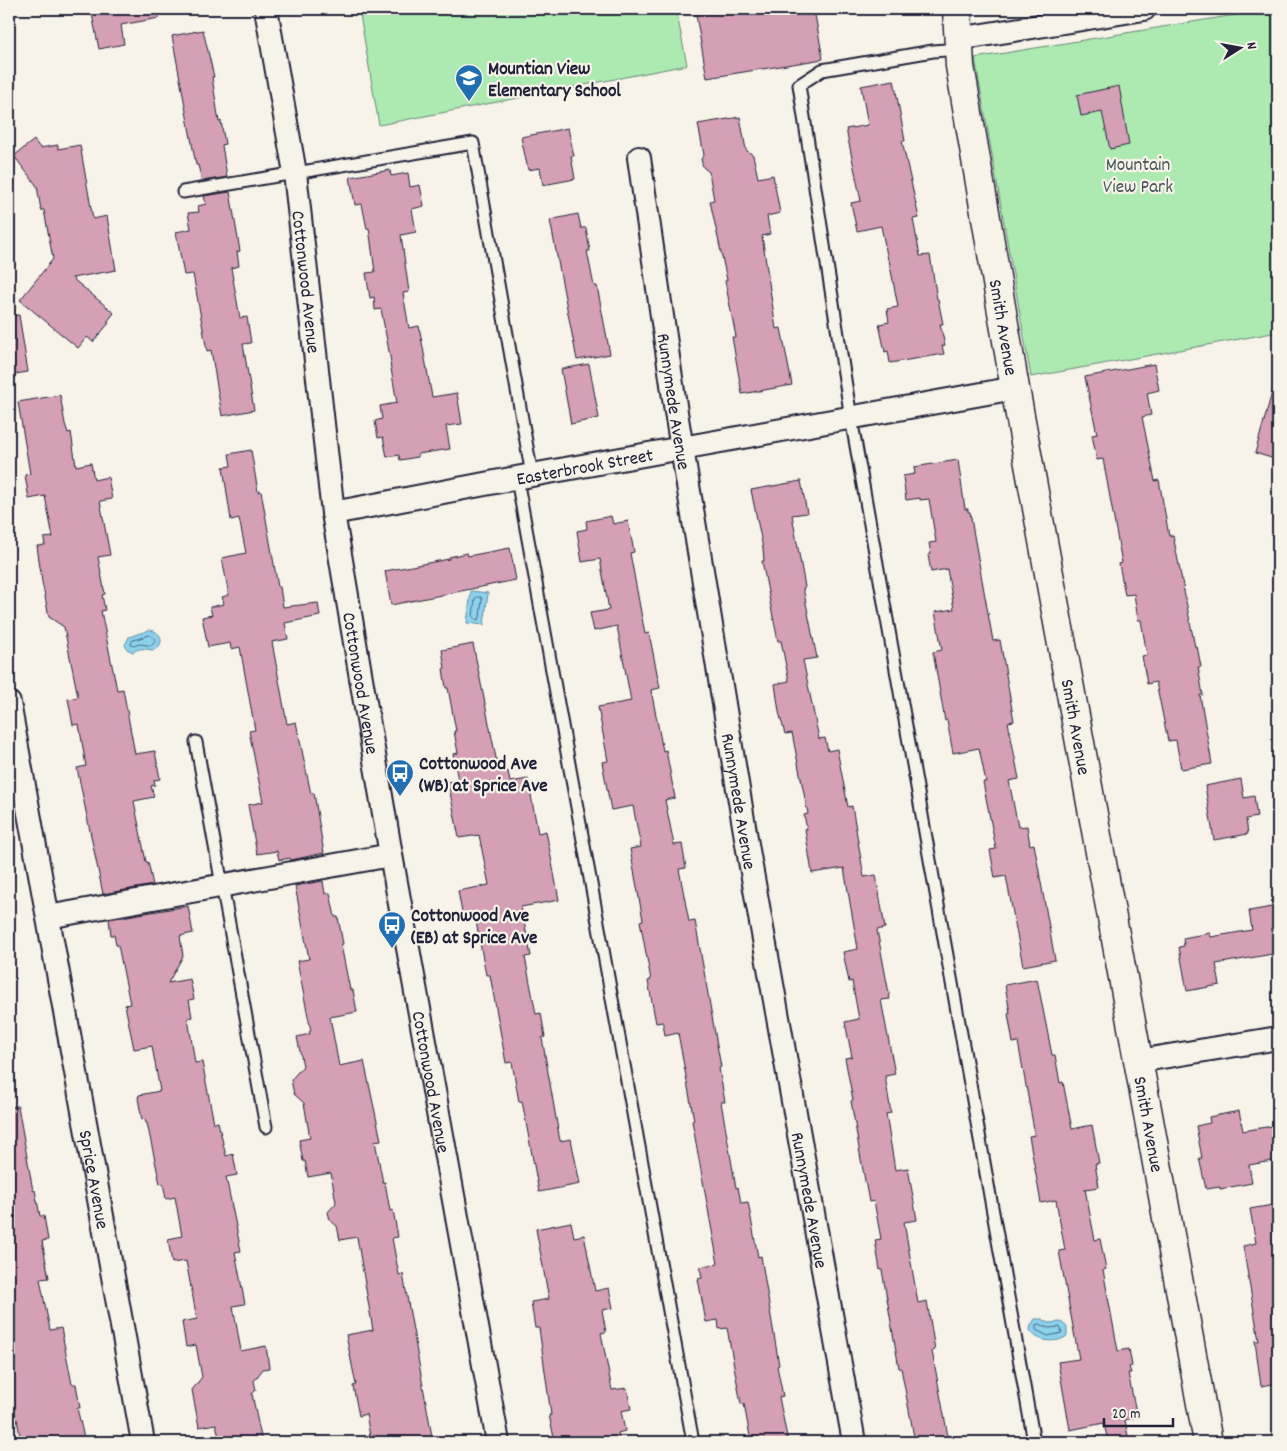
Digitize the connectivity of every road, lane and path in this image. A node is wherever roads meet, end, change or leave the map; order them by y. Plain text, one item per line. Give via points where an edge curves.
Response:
1 (266, 9) edge
2 (957, 9) edge
3 (1144, 9) edge
4 (958, 44) junction
5 (640, 158) dead end
6 (295, 173) junction
7 (183, 192) dead end
8 (1015, 388) junction
9 (851, 418) junction
10 (682, 448) junction
11 (524, 477) junction
12 (333, 513) junction
13 (9, 703) edge
14 (196, 742) dead end
15 (391, 856) junction
16 (222, 886) junction
17 (48, 916) junction
18 (1278, 1038) edge
19 (1138, 1061) junction
20 (266, 1127) dead end
21 (143, 1442) edge
22 (498, 1442) edge
23 (693, 1442) edge
24 (854, 1442) edge
25 (1034, 1442) edge
26 (1208, 1442) edge

1 - 6 street, Cottonwood Avenue
2 - 4 street, Smith Avenue
3 - 4 street
4 - 8 street, Smith Avenue
4 - 9 lane via 822,70 799,85
5 - 10 street, Runnymede Avenue
6 - 7 lane
6 - 11 lane via 473,143
6 - 12 street, Cottonwood Avenue
8 - 9 street, Easterbrook Street
8 - 19 street, Smith Avenue
9 - 10 street, Easterbrook Street
9 - 25 lane
10 - 11 street, Easterbrook Street
10 - 24 street, Runnymede Avenue via 748,850
11 - 12 street, Easterbrook Street
11 - 23 lane
12 - 15 street, Cottonwood Avenue
13 - 17 street, Sprice Avenue
14 - 16 lane
15 - 16 street
15 - 22 street, Cottonwood Avenue
16 - 17 street
16 - 20 lane
17 - 21 street, Sprice Avenue
18 - 19 street
19 - 26 street, Smith Avenue

